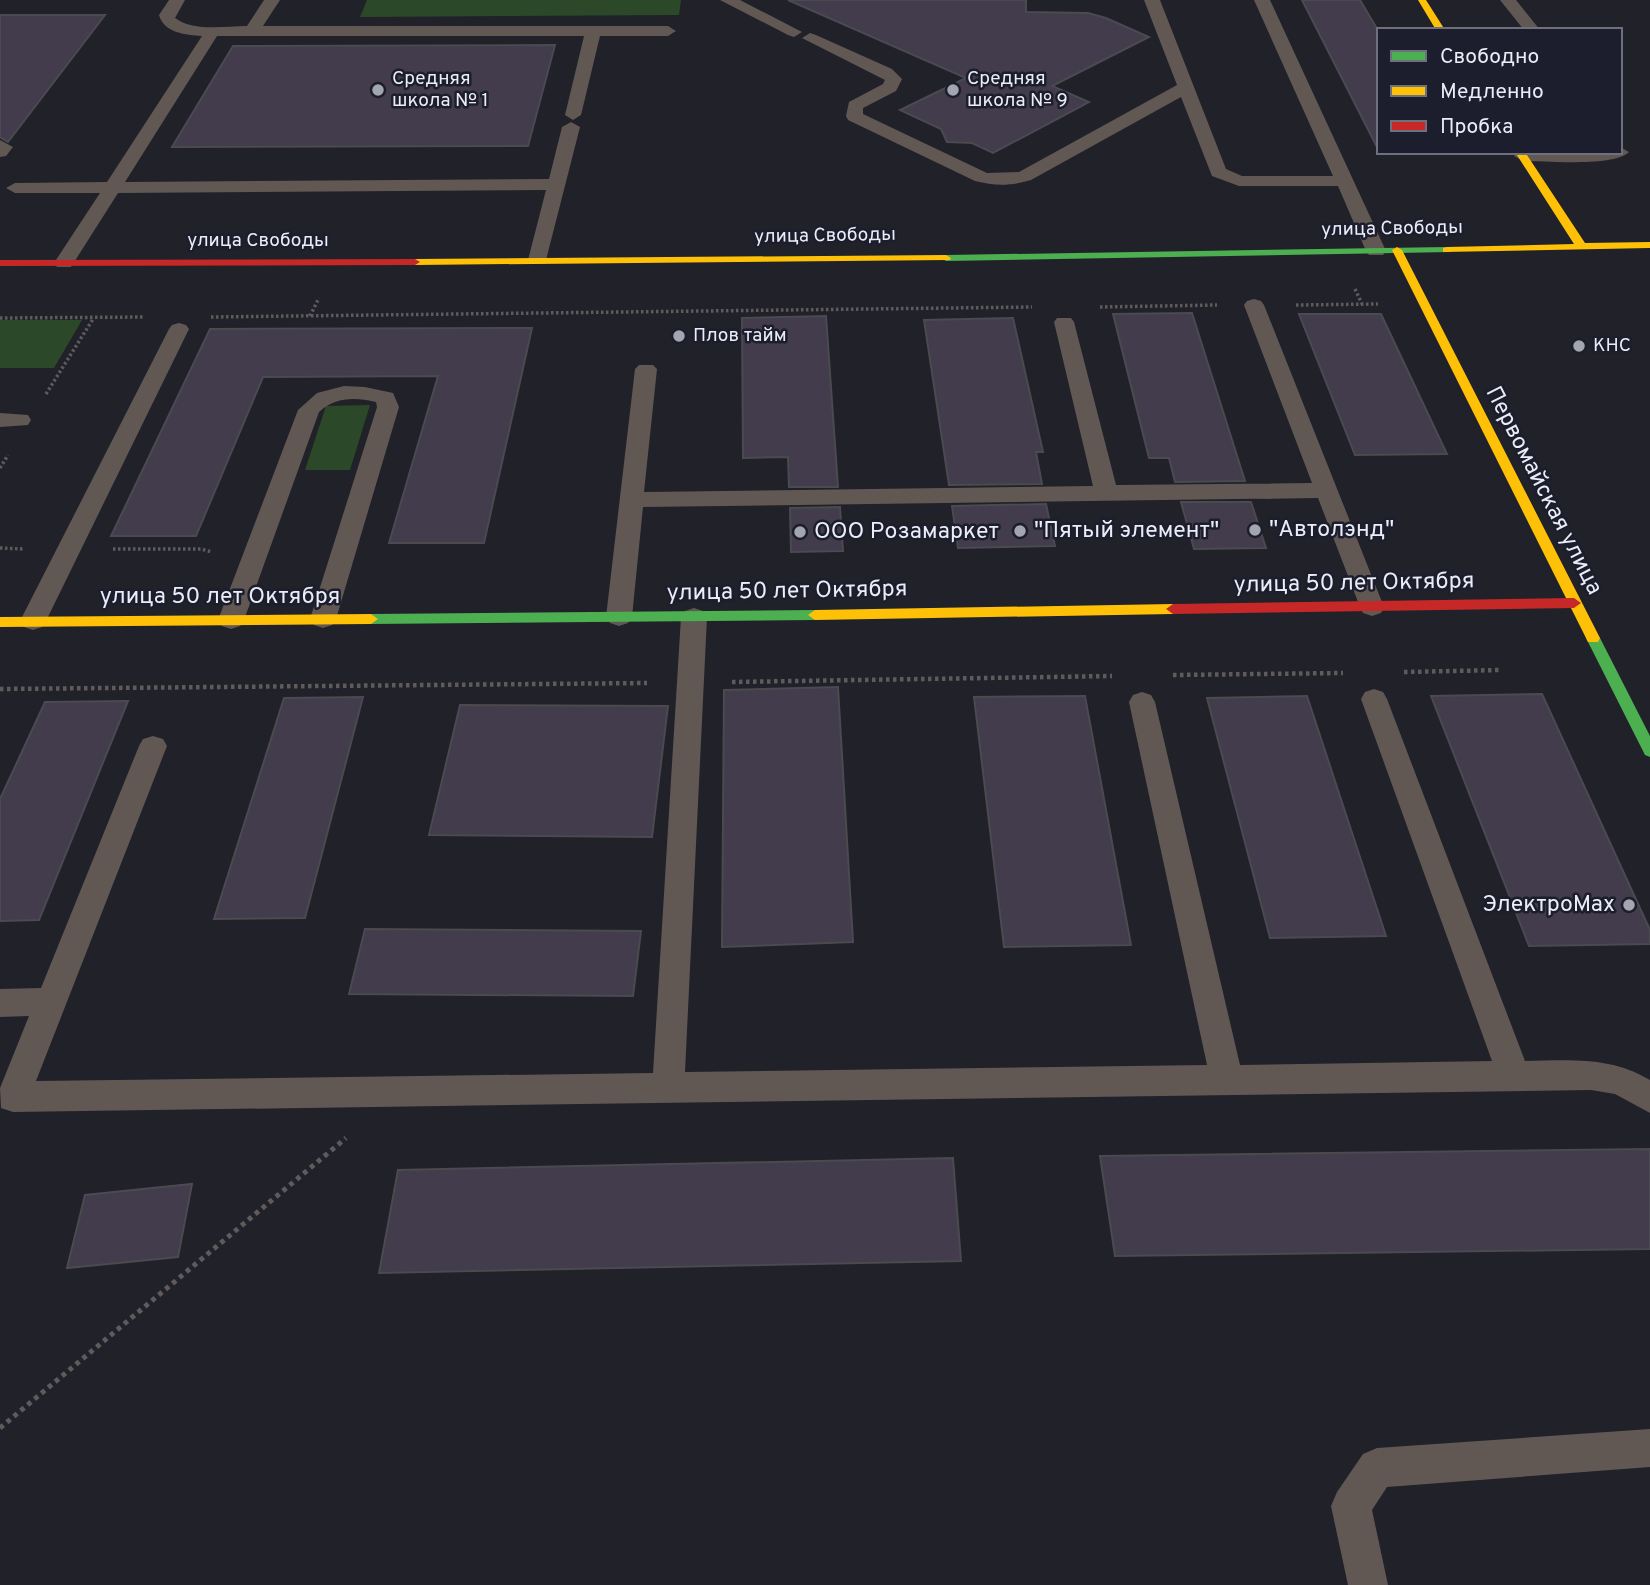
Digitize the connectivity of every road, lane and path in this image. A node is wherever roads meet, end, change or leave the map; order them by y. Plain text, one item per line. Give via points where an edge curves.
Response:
1 (177, 0) edge
2 (272, 0) edge
3 (728, 0) edge
4 (1152, 0) edge
5 (1262, 0) edge
6 (1422, 0) edge
7 (1508, 0) edge
8 (1440, 28) edge
9 (1530, 28) edge
10 (593, 31) junction
11 (668, 31) dead end
12 (212, 32) junction
13 (252, 32) junction
14 (1184, 88) junction
15 (1136, 114) junction
16 (1183, 114) junction
17 (0, 145) edge
18 (0, 152) edge
19 (1521, 154) edge
20 (1615, 154) edge
21 (1344, 181) junction
22 (557, 184) junction
23 (112, 187) junction
24 (15, 188) dead end
25 (1650, 245) edge
26 (1582, 247) junction
27 (1397, 250) junction
28 (1376, 251) junction
29 (538, 260) junction
30 (0, 263) edge
31 (65, 263) junction
32 (1362, 304) dead end
33 (1254, 305) junction
34 (1032, 307) dead end
35 (1087, 307) dead end
36 (148, 317) dead end
37 (202, 317) dead end
38 (0, 318) edge
39 (1064, 322) dead end
40 (179, 328) dead end
41 (646, 369) dead end
42 (1325, 490) junction
43 (1106, 493) junction
44 (632, 500) junction
45 (0, 548) edge
46 (69, 549) junction
47 (254, 558) junction
48 (1574, 603) junction
49 (1371, 607) junction
50 (619, 617) junction
51 (694, 617) junction
52 (323, 619) junction
53 (231, 620) junction
54 (33, 621) junction
55 (0, 622) edge
56 (1501, 670) dead end
57 (1403, 672) dead end
58 (1347, 673) dead end
59 (1124, 676) dead end
60 (1165, 676) dead end
61 (691, 683) junction
62 (0, 689) edge
63 (1374, 699) dead end
64 (1142, 702) dead end
65 (153, 746) dead end
66 (1650, 751) edge
67 (51, 1002) junction
68 (0, 1003) edge
69 (1514, 1076) junction
70 (1227, 1080) junction
71 (668, 1088) junction
72 (400, 1092) junction
73 (1650, 1098) edge
74 (0, 1428) edge
75 (1650, 1448) edge
76 (1368, 1585) edge

1 - 12 lane via 167,15 172,24
2 - 13 lane
3 - 15 lane via 886,72 894,79 890,87 855,106 854,116 981,177 998,181 1025,176
4 - 14 lane
5 - 21 lane
6 - 8 street
7 - 9 lane
10 - 11 lane
10 - 13 lane
10 - 22 lane
12 - 13 lane
12 - 23 lane
14 - 15 lane
14 - 16 lane
15 - 16 lane
16 - 21 lane via 1223,176 1239,181
17 - 18 lane via 4,147
19 - 20 lane
19 - 26 street
21 - 28 lane
22 - 23 lane
22 - 29 lane
23 - 24 lane
23 - 31 lane
25 - 26 street, улица Свободы
26 - 27 street, улица Свободы
27 - 28 street, улица Свободы
27 - 48 street, Первомайская улица
28 - 29 street, улица Свободы
29 - 31 street, улица Свободы
30 - 31 street, улица Свободы
32 - 33 path
33 - 35 path
33 - 42 lane
34 - 37 path
36 - 38 path
39 - 43 lane
40 - 46 lane
41 - 44 lane
42 - 43 lane
42 - 49 lane
43 - 44 lane
44 - 50 lane
45 - 46 path
46 - 47 path via 201,549
46 - 54 lane
47 - 52 lane via 309,410 332,394 385,398 388,407
47 - 53 lane
48 - 49 street, улица 50 лет Октября
48 - 66 street, Первомайская улица
49 - 51 street, улица 50 лет Октября
50 - 51 street, улица 50 лет Октября
50 - 52 street, улица 50 лет Октября
51 - 61 lane
52 - 53 street, улица 50 лет Октября
53 - 54 street, улица 50 лет Октября
54 - 55 street, улица 50 лет Октября
56 - 57 path
58 - 60 path
59 - 61 path
61 - 62 path
61 - 71 lane
63 - 69 lane
64 - 70 lane
65 - 67 lane
67 - 68 lane
67 - 72 lane via 13,1097
69 - 70 lane
69 - 73 lane via 1591,1075 1621,1080
70 - 71 lane
71 - 72 lane
72 - 74 path
75 - 76 lane via 1377,1468 1351,1506

